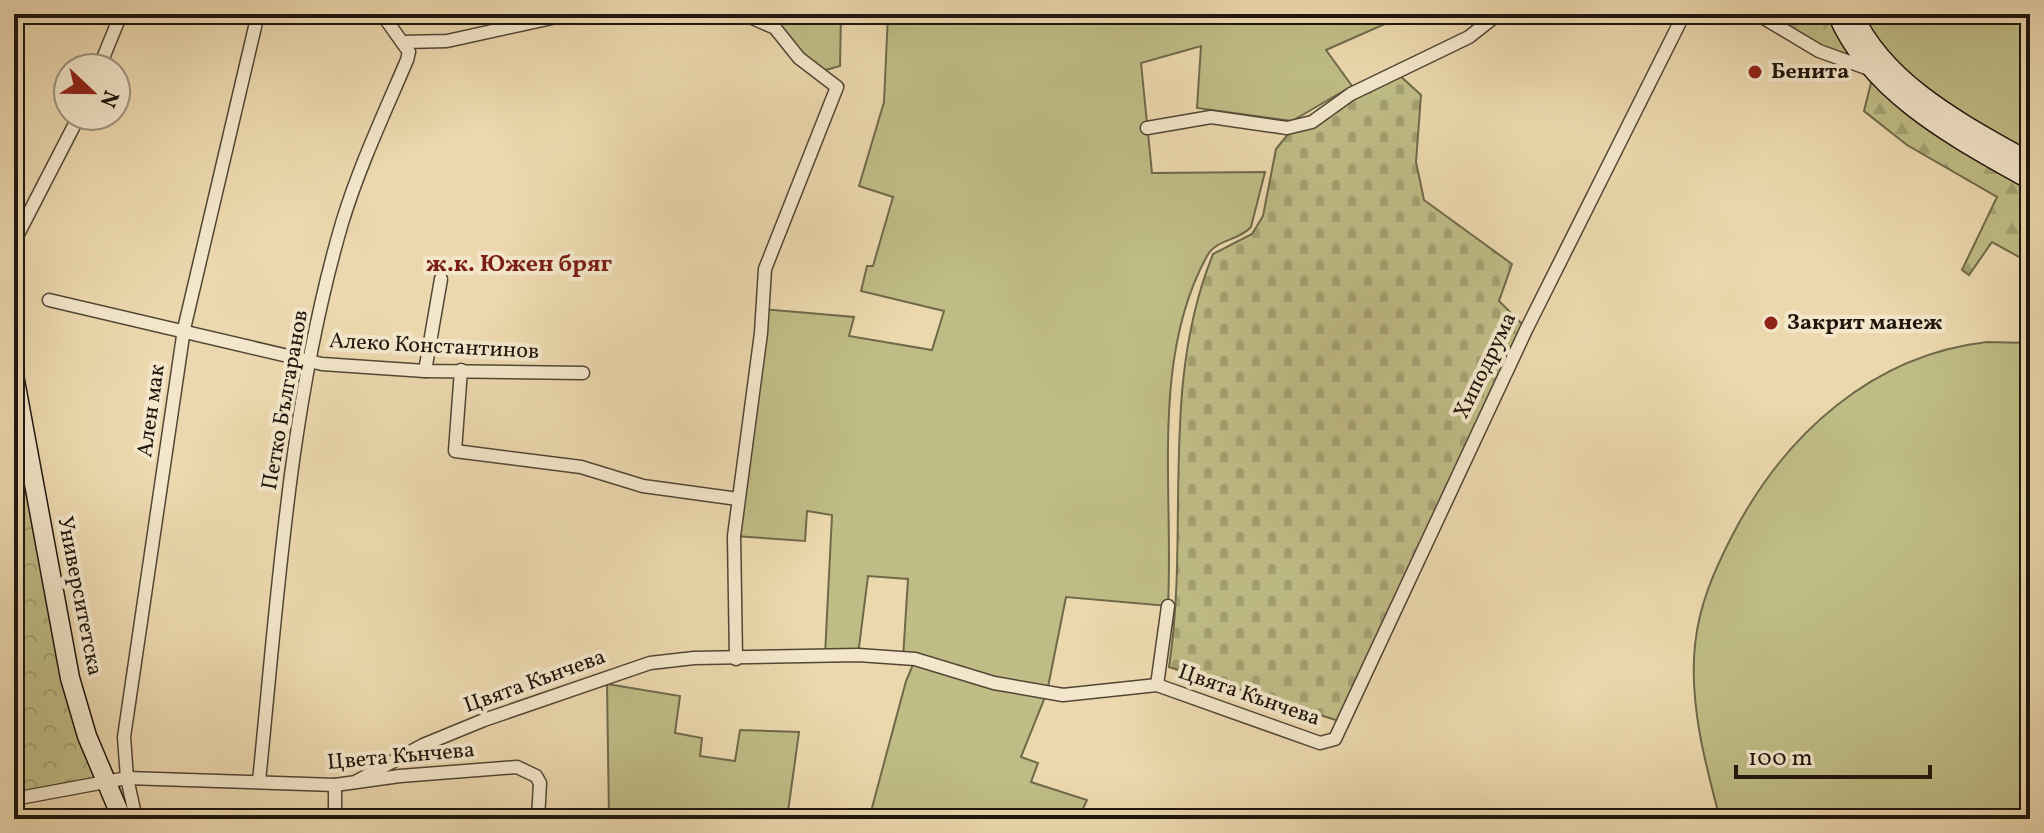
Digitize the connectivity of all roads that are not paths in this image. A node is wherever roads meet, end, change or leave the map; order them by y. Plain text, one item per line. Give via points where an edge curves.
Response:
1 (121, 14) edge
2 (258, 14) edge
3 (382, 14) edge
4 (570, 14) edge
5 (743, 14) edge
6 (1498, 14) edge
7 (1684, 14) edge
8 (1757, 14) edge
9 (1837, 14) edge
10 (1853, 14) edge
11 (403, 42) junction
12 (106, 52) edge
13 (1874, 71) junction
14 (1147, 128) dead end
15 (71, 132) edge
16 (2030, 162) edge
17 (2030, 180) edge
18 (14, 242) edge
19 (441, 279) dead end
20 (49, 300) dead end
21 (184, 329) junction
22 (311, 360) junction
23 (461, 370) junction
24 (425, 371) junction
25 (583, 373) dead end
26 (14, 375) edge
27 (738, 499) junction
28 (1168, 606) dead end
29 (736, 659) junction
30 (1157, 685) junction
31 (1335, 739) joint
32 (127, 778) junction
33 (259, 781) junction
34 (357, 781) junction
35 (107, 784) junction
36 (335, 785) junction
37 (14, 799) edge
38 (122, 819) edge
39 (136, 819) edge
40 (335, 819) edge
41 (538, 819) edge

1 - 12 street
2 - 21 street, Ален мак
3 - 11 street
4 - 11 street via 447,41
5 - 27 street via 775,28 799,58 837,87 765,269
6 - 14 street via 1469,37 1351,94 1312,122 1287,128 1211,117
7 - 31 street, Хиподрума via 1512,357
8 - 13 street via 1819,51
9 - 13 main road
10 - 16 main road via 1882,58 1926,99
11 - 22 street, Петко Българанов via 407,60 341,226
13 - 17 main road via 1917,111
15 - 18 street
19 - 24 street
20 - 21 street, Алеко Константинов
21 - 22 street, Алеко Константинов
21 - 32 street, Ален мак via 124,737
22 - 24 street, Алеко Константинов
22 - 33 street, Петко Българанов via 294,448
23 - 24 street, Алеко Константинов
23 - 25 street, Алеко Константинов
23 - 27 street via 455,451 581,467 643,486
26 - 35 main road, Университетска via 70,678
27 - 29 street
28 - 30 street
29 - 30 street, Цвята Кънчева via 915,659 994,683 1063,695
29 - 34 street, Цвята Кънчева via 650,663 612,674 435,740
30 - 31 street, Цвята Кънчева via 1320,743
32 - 33 street, Цвета Кънчева
32 - 35 street, Цвета Кънчева
32 - 39 street, Ален мак
33 - 36 street, Цвета Кънчева
34 - 36 street, Цвета Кънчева
34 - 41 street, Цвета Кънчева via 517,767 540,783
35 - 37 street, Цвета Кънчева
35 - 38 main road, Университетска
36 - 40 street

